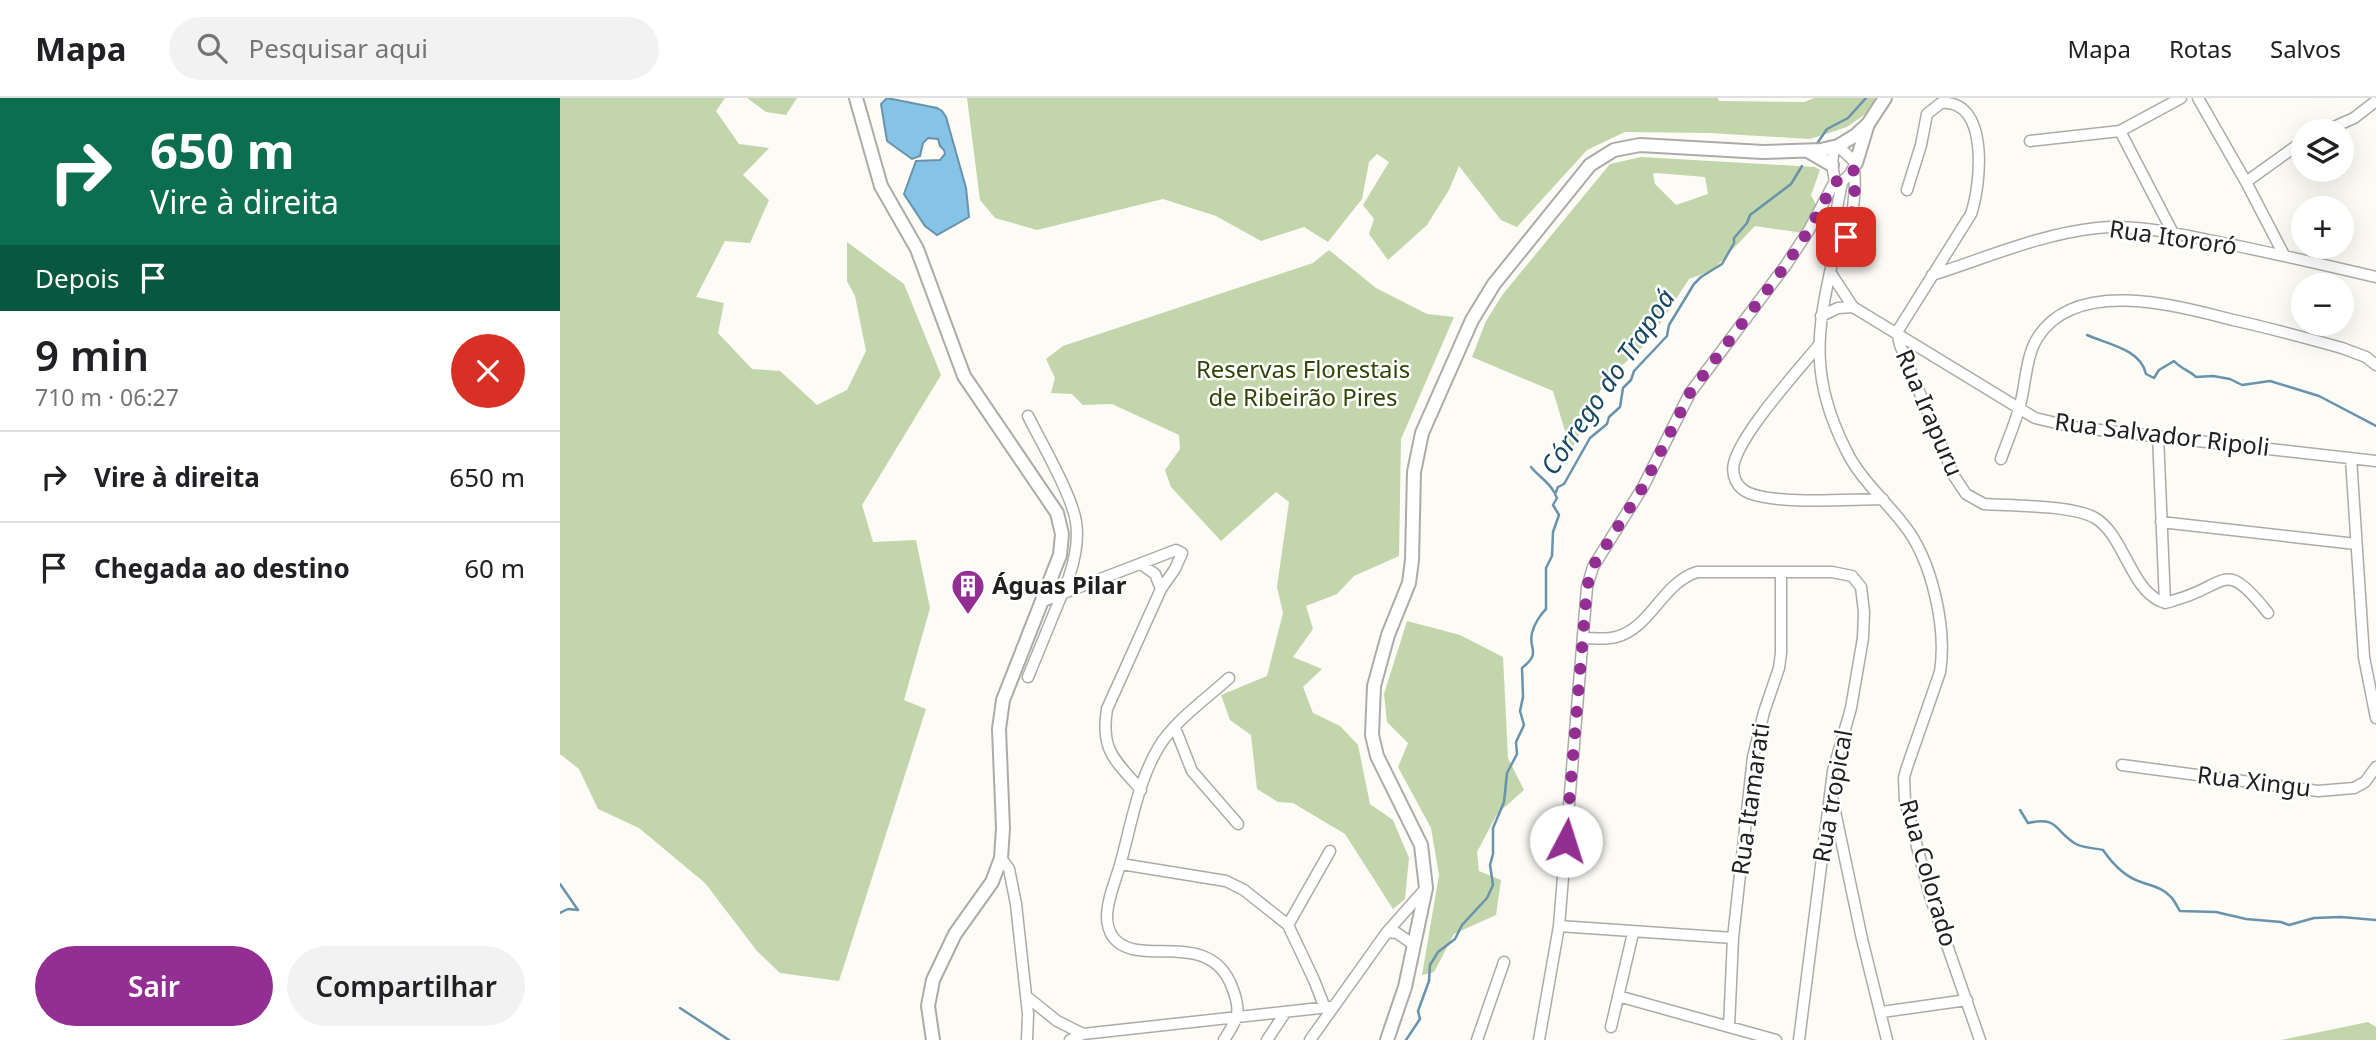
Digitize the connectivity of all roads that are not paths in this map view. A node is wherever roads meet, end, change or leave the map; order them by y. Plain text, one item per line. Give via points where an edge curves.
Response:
1 (856, 98) edge
2 (1885, 98) edge
3 (2181, 98) edge
4 (2198, 98) edge
5 (2376, 101) edge
6 (2352, 119) edge
7 (1867, 124) junction
8 (2120, 131) junction
9 (2030, 141) dead end
10 (1836, 147) junction
11 (1808, 150) junction
12 (2291, 150) edge
13 (1832, 165) junction
14 (1855, 167) junction
15 (1839, 182) junction
16 (2246, 183) junction
17 (1907, 190) dead end
18 (2173, 233) junction
19 (2284, 255) junction
20 (1833, 259) junction
21 (1830, 272) junction
22 (1931, 275) junction
23 (2376, 277) edge
24 (1853, 306) junction
25 (1821, 316) junction
26 (1897, 332) junction
27 (1818, 346) junction
28 (2376, 362) edge
29 (2019, 408) junction
30 (1028, 416) dead end
31 (2158, 435) junction
32 (2351, 458) junction
33 (2001, 459) dead end
34 (2376, 461) edge
35 (1883, 499) junction
36 (2161, 522) junction
37 (2356, 544) junction
38 (1141, 564) junction
39 (1782, 573) junction
40 (1161, 589) junction
41 (1060, 596) junction
42 (1043, 601) junction
43 (2165, 603) junction
44 (2268, 613) dead end
45 (1583, 638) junction
46 (1028, 677) dead end
47 (1229, 678) dead end
48 (2376, 719) edge
49 (1174, 728) junction
50 (2122, 765) dead end
51 (2376, 767) edge
52 (1141, 790) junction
53 (1830, 790) junction
54 (1238, 824) dead end
55 (1329, 851) dead end
56 (1001, 858) junction
57 (1121, 864) junction
58 (1426, 888) junction
59 (1288, 925) junction
60 (1559, 926) junction
61 (1387, 932) junction
62 (1633, 933) junction
63 (1733, 938) junction
64 (1415, 945) junction
65 (1504, 962) dead end
66 (1026, 996) junction
67 (1618, 996) junction
68 (1967, 1000) junction
69 (1328, 1007) junction
70 (1882, 1012) junction
71 (1285, 1013) junction
72 (1239, 1016) junction
73 (1611, 1027) dead end
74 (1730, 1027) junction
75 (1083, 1034) junction
76 (933, 1040) edge
77 (1027, 1040) edge
78 (1070, 1040) edge
79 (1224, 1040) edge
80 (1268, 1040) edge
81 (1310, 1040) edge
82 (1387, 1040) edge
83 (1477, 1040) edge
84 (1538, 1040) edge
85 (1776, 1040) edge
86 (1799, 1040) edge
87 (1887, 1040) edge
88 (1980, 1040) edge

1 - 42 main road via 881,186 917,249 964,376 1057,513 1062,544
2 - 7 main road
3 - 8 street
4 - 16 street
5 - 6 street
7 - 10 main road
7 - 14 main road
8 - 9 street
8 - 18 street
10 - 11 main road
10 - 13 street
10 - 14 street
11 - 13 main road
11 - 58 main road via 1640,145 1614,150 1590,165 1494,284 1472,320 1420,442 1409,583 1379,663 1371,710 1377,756 1421,845
12 - 16 street
13 - 15 street
14 - 15 street
14 - 20 street via 1854,208 1841,250
15 - 20 street via 1829,250
15 - 45 street via 1786,265 1690,393 1643,487 1593,566
16 - 19 street
17 - 22 street, Rua Irapuru via 1927,114 1941,103 1956,105 1968,115 1977,140 1980,180 1972,214
18 - 19 street, Rua Itororó
18 - 22 street, Rua Itororó via 2098,228 2040,239
19 - 23 street, Rua Itororó
20 - 21 street, Rua Colorado
21 - 24 street, Rua Salvador Ripoli
21 - 25 street, Rua Colorado
22 - 26 street, Rua Irapuru
24 - 25 street
24 - 26 street, Rua Salvador Ripoli
25 - 27 street, Rua Colorado
26 - 29 street, Rua Salvador Ripoli
26 - 43 street, Rua Irapuru via 1927,415 1961,488 1984,504 2092,516 2108,532 2147,592
27 - 35 street, Rua Colorado via 1835,426 1847,453
27 - 35 street via 1752,429 1735,461 1735,481 1742,489 1764,497
28 - 29 street via 2278,330 2183,307 2122,300 2071,309 2048,324 2032,351
29 - 31 street, Rua Salvador Ripoli via 2058,424
29 - 33 street
30 - 41 street via 1076,520 1074,560
31 - 32 street, Rua Salvador Ripoli
31 - 36 street
32 - 34 street, Rua Salvador Ripoli
32 - 37 street
35 - 68 street, Rua Colorado via 1914,539 1928,569 1942,641 1940,672 1904,787 1930,896
36 - 37 street
36 - 43 street
37 - 48 street via 2364,665
38 - 40 street via 1155,574
38 - 40 street via 1181,551 1181,559
38 - 41 street
39 - 45 street via 1707,571 1687,575 1629,631 1608,639
39 - 53 street, Rua tropical via 1847,573 1863,594 1857,679
39 - 63 street, Rua Itamarati via 1779,668 1753,757
40 - 52 street via 1107,709 1104,729 1110,752
41 - 42 street
41 - 46 street
42 - 56 main road via 1002,710
43 - 44 street via 2224,579 2242,583
45 - 60 street
47 - 49 street
49 - 52 street via 1155,754
49 - 54 street via 1192,771
50 - 51 street, Rua Xingu via 2329,791 2354,788
52 - 57 street
53 - 70 street
53 - 86 street, Rua tropical
55 - 59 street
56 - 66 street via 1012,883
56 - 76 main road via 992,882 955,934 933,980 928,1006
57 - 59 street via 1226,881
57 - 72 street via 1107,916 1112,936 1124,945 1190,953 1218,963 1237,998
58 - 61 street
58 - 64 main road
59 - 69 street
60 - 62 street
60 - 84 street
61 - 64 street
61 - 69 street
62 - 63 street
62 - 67 street
63 - 74 street, Rua Itamarati
64 - 82 main road
65 - 83 street
66 - 75 street via 1057,1021
66 - 77 street
67 - 73 street
67 - 74 street
68 - 70 street
68 - 88 street, Rua Colorado
69 - 71 street
69 - 81 street
70 - 87 street
71 - 72 street
71 - 80 street
72 - 75 street
72 - 79 street
74 - 85 street
75 - 78 street

